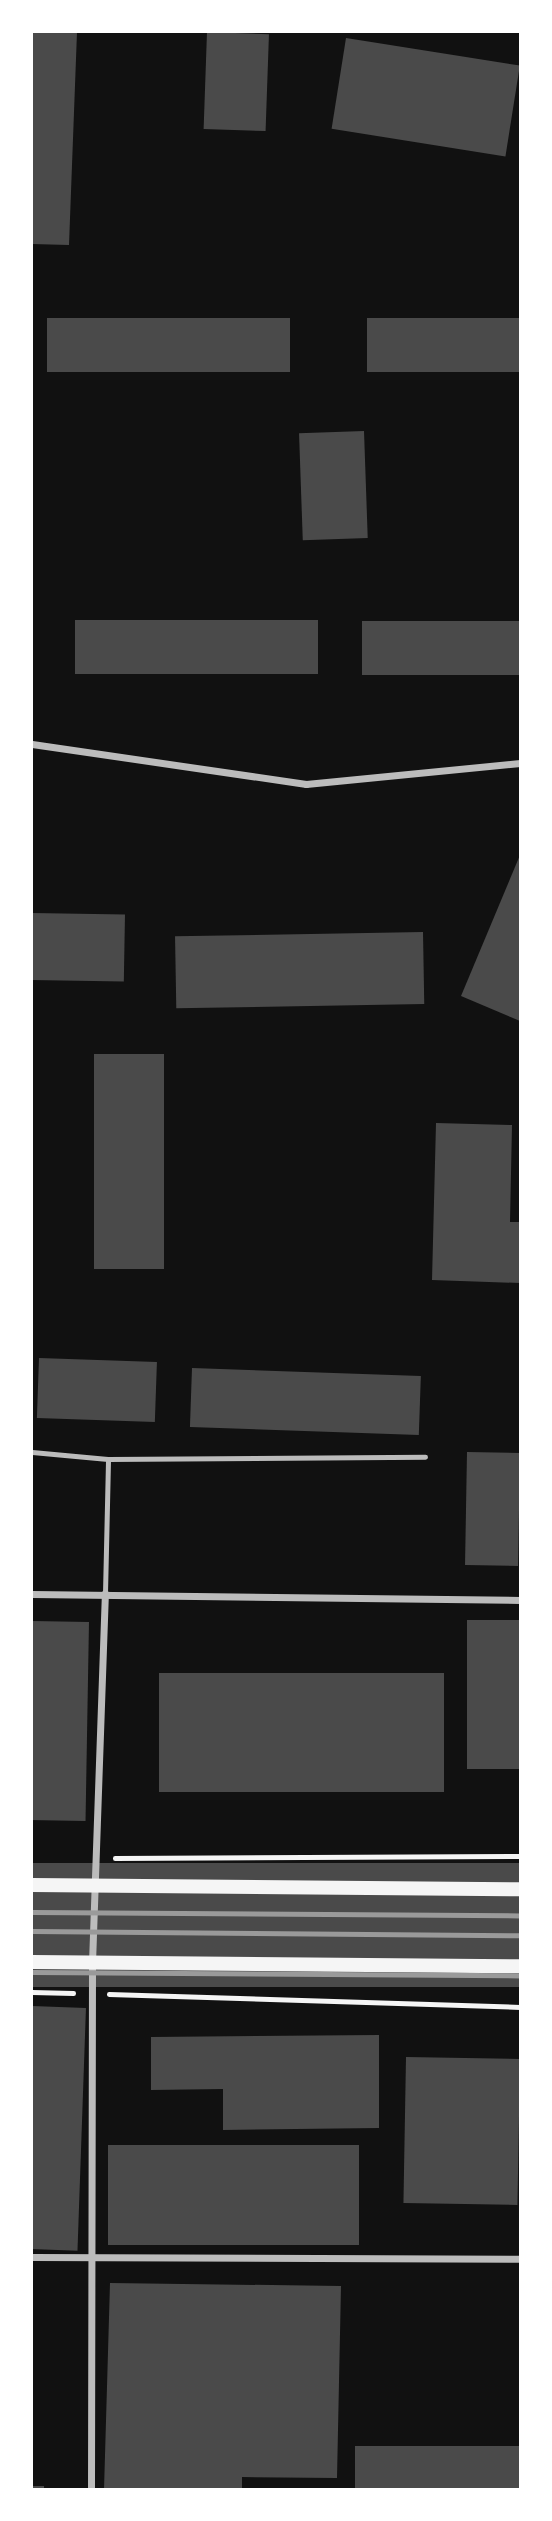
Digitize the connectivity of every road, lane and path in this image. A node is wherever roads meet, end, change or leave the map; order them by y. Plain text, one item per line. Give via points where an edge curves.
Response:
1 (32, 744) edge
2 (520, 763) edge
3 (32, 1452) edge
4 (425, 1457) dead end
5 (108, 1459) junction
6 (105, 1593) junction
7 (32, 1594) edge
8 (520, 1600) edge
9 (520, 1856) edge
10 (98, 1858) junction
11 (32, 1885) edge
12 (97, 1885) junction
13 (520, 1889) edge
14 (32, 1962) edge
15 (92, 1963) junction
16 (520, 1966) edge
17 (32, 1992) edge
18 (92, 1994) junction
19 (520, 2007) edge
20 (32, 2257) edge
21 (92, 2258) junction
22 (520, 2259) edge
23 (91, 2490) edge

1 - 2 street via 306,784
3 - 5 lane
4 - 5 lane
5 - 6 lane
6 - 7 street
6 - 8 street
6 - 10 street
9 - 10 path
10 - 12 street
11 - 12 main road
12 - 13 main road
12 - 15 street
14 - 15 main road
15 - 16 main road
15 - 18 street
17 - 18 path
18 - 19 path
18 - 21 street
20 - 21 street
21 - 22 street
21 - 23 street

